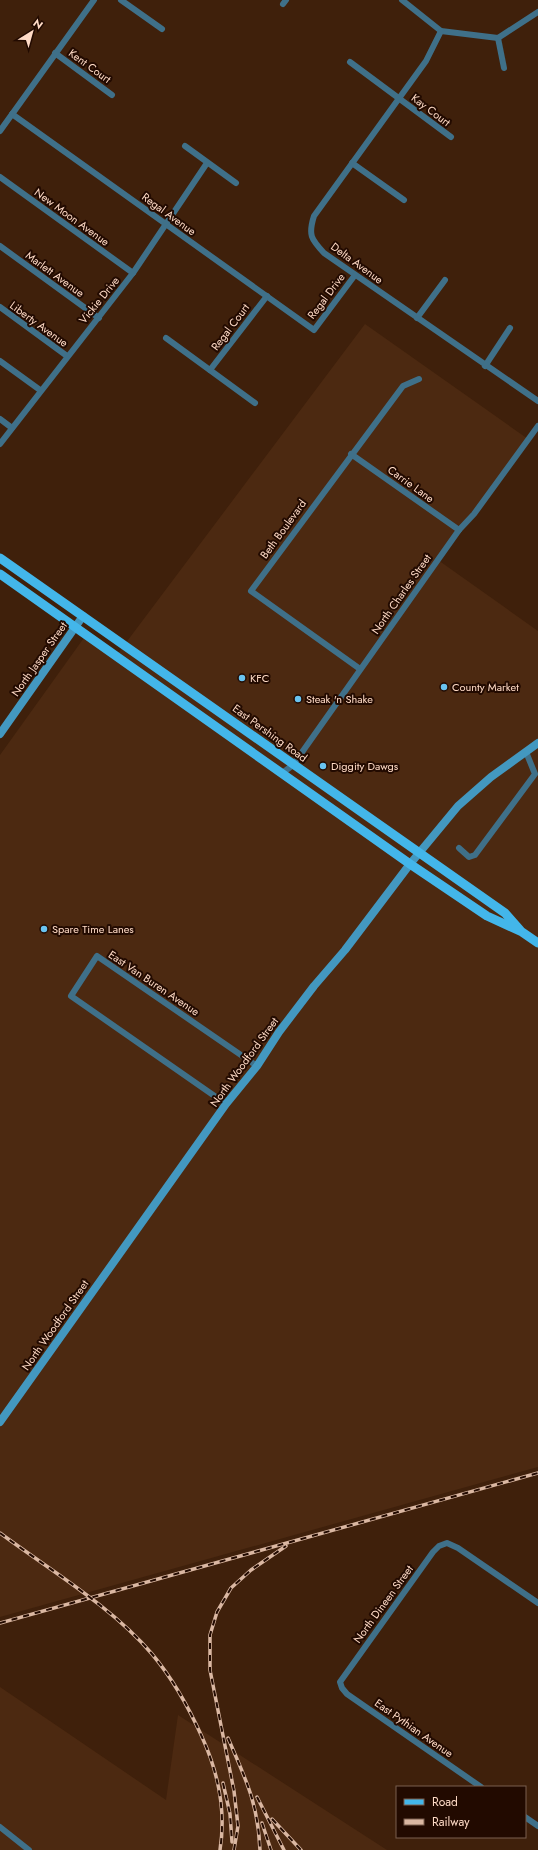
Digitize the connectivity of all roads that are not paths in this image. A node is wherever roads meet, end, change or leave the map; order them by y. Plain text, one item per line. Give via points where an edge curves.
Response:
1 (94, 0) edge
2 (121, 0) edge
3 (402, 0) edge
4 (538, 12) edge
5 (162, 29) dead end
6 (441, 31) junction
7 (498, 38) junction
8 (56, 53) junction
9 (350, 62) dead end
10 (504, 68) dead end
11 (112, 94) dead end
12 (400, 99) junction
13 (12, 114) junction
14 (0, 131) edge
15 (451, 137) dead end
16 (185, 146) dead end
17 (207, 163) junction
18 (352, 163) junction
19 (0, 177) edge
20 (236, 183) dead end
21 (404, 200) dead end
22 (166, 224) junction
23 (0, 246) edge
24 (133, 273) junction
25 (355, 275) junction
26 (445, 280) dead end
27 (266, 296) junction
28 (0, 308) edge
29 (99, 318) junction
30 (417, 318) junction
31 (510, 328) dead end
32 (314, 330) joint
33 (166, 338) dead end
34 (67, 356) junction
35 (0, 361) edge
36 (485, 366) junction
37 (210, 370) junction
38 (419, 379) dead end
39 (40, 390) junction
40 (538, 401) edge
41 (254, 403) dead end
42 (0, 419) edge
43 (538, 426) edge
44 (12, 428) junction
45 (0, 444) edge
46 (351, 454) junction
47 (459, 530) junction
48 (0, 558) edge
49 (0, 574) edge
50 (83, 616) junction
51 (75, 627) junction
52 (360, 669) junction
53 (0, 734) edge
54 (538, 743) edge
55 (526, 752) junction
56 (293, 765) junction
57 (281, 774) junction
58 (459, 848) dead end
59 (419, 853) junction
60 (410, 864) junction
61 (522, 932) junction
62 (538, 943) edge
63 (257, 1066) junction
64 (226, 1104) junction
65 (0, 1422) edge
66 (538, 1603) edge
67 (340, 1682) joint
68 (481, 1786) edge
69 (526, 1818) edge
70 (538, 1826) edge
71 (0, 1827) edge
72 (29, 1850) edge

1 - 8 street
2 - 5 street
3 - 6 street
4 - 7 street
6 - 7 street
6 - 12 street, Delta Avenue via 426,61
7 - 10 street
8 - 11 street, Kent Court
8 - 13 street
9 - 12 street, Kay Court
12 - 15 street, Kay Court
12 - 18 street, Delta Avenue
13 - 14 street
13 - 22 street, Regal Avenue
16 - 17 street
17 - 20 street
17 - 22 street, Vickie Drive
18 - 21 street
18 - 25 street, Delta Avenue via 314,216 309,229 313,240 324,253
19 - 24 street, New Moon Avenue
22 - 24 street, Vickie Drive
22 - 27 street, Regal Avenue
23 - 29 street, Marlett Avenue
24 - 29 street, Vickie Drive
25 - 30 street, Delta Avenue
25 - 32 street, Regal Drive
26 - 30 street
27 - 32 street, Regal Avenue
27 - 37 street, Regal Court
28 - 34 street, Liberty Avenue
29 - 34 street, Vickie Drive
30 - 36 street, Delta Avenue
31 - 36 street
33 - 37 street
34 - 39 street, Vickie Drive
35 - 39 street
36 - 40 street, Delta Avenue
37 - 41 street
38 - 46 street, Beth Boulevard via 403,386
39 - 44 street, Vickie Drive
42 - 44 street
43 - 47 street, North Charles Street via 474,514
44 - 45 street, Vickie Drive
46 - 47 street, Carrie Lane
46 - 52 street, Beth Boulevard via 251,591
47 - 52 street, North Charles Street
48 - 50 main road, East Pershing Road
49 - 51 main road, East Pershing Road
50 - 51 street, North Jasper Street
50 - 56 main road, East Pershing Road
51 - 53 street, North Jasper Street
51 - 57 main road, East Pershing Road
52 - 56 street, North Charles Street
54 - 55 street, North Woodford Street
55 - 58 street via 535,774 475,855 469,857
55 - 59 street, North Woodford Street via 458,806
56 - 57 street, North Charles Street
56 - 59 main road, East Pershing Road
57 - 60 main road, East Pershing Road
59 - 60 street, North Woodford Street
59 - 61 main road, East Pershing Road via 505,913
60 - 61 main road, East Pershing Road via 487,916
60 - 63 street, North Woodford Street via 346,950 314,986 279,1032
61 - 62 main road, East Pershing Road
63 - 64 street, North Woodford Street
63 - 64 street, East Van Buren Avenue via 97,956 70,996
64 - 65 street, North Woodford Street
66 - 67 street, North Dineen Street via 458,1548 447,1543 439,1546
67 - 68 street, East Pythian Avenue via 347,1694
69 - 70 street
71 - 72 street

